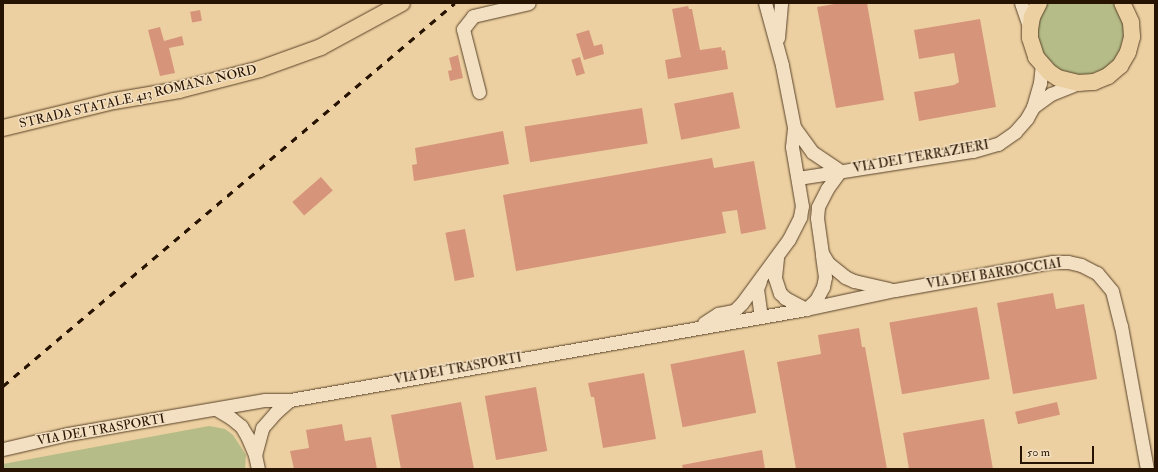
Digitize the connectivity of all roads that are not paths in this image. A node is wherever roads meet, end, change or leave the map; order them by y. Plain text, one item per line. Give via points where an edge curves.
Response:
1 (402, 3) edge
2 (529, 3) edge
3 (759, 3) edge
4 (765, 3) edge
5 (781, 3) edge
6 (1021, 3) edge
7 (1039, 3) edge
8 (1122, 3) edge
9 (1134, 3) edge
10 (770, 22) junction
11 (1131, 22) junction
12 (1030, 29) junction
13 (777, 46) junction
14 (1042, 65) junction
15 (1078, 83) junction
16 (479, 92) dead end
17 (1033, 107) junction
18 (794, 127) junction
19 (3, 128) edge
20 (840, 171) junction
21 (798, 178) junction
22 (822, 253) junction
23 (778, 256) junction
24 (761, 279) junction
25 (895, 290) junction
26 (806, 309) junction
27 (761, 316) junction
28 (699, 326) junction
29 (290, 400) junction
30 (216, 409) junction
31 (3, 449) edge
32 (255, 455) junction
33 (258, 469) edge
34 (1147, 469) edge

1 - 19 main road, STRADA STATALE 413 ROMANA NORD via 321,47 260,69 179,90 114,101
2 - 16 street via 473,16 463,29
3 - 10 street, VIA DEI TRASPORTI
4 - 10 street, VIA DEI TRASPORTI
5 - 13 street, VIA DEI TRASPORTI
6 - 12 street
7 - 12 main road via 1032,17
8 - 11 main road
9 - 11 main road
10 - 13 street, VIA DEI TRASPORTI
11 - 15 main road via 1130,45 1120,66 1108,76 1094,82
12 - 14 main road via 1032,48
13 - 18 street, VIA DEI TRASPORTI
14 - 15 main road via 1058,78
14 - 17 street, VIA DEI TERRAZIERI
15 - 17 street, VIA DEI TERRAZIERI via 1051,94
17 - 20 street, VIA DEI TERRAZIERI via 1015,132 998,144 973,151
18 - 20 street, VIA DEI TERRAZIERI via 812,152
18 - 21 street, VIA DEI TRASPORTI via 792,147
20 - 21 street, VIA DEI TERRAZIERI
20 - 22 street via 818,207
21 - 23 street, VIA DEI TRASPORTI via 802,206 800,217
22 - 25 street via 828,263 845,277
22 - 26 street via 825,277 823,286 816,300
23 - 24 street, VIA DEI TRASPORTI
23 - 26 street, VIA DEI TRASPORTI via 775,278 780,293
24 - 27 street, VIA DEI TRASPORTI via 757,289
24 - 28 street, VIA DEI TRASPORTI via 734,311 718,314
25 - 26 street, VIA DEI BARROCCIAI
25 - 34 street, VIA DEI BARROCCIAI via 1052,262 1081,265 1097,274 1112,291 1118,307
26 - 27 street, VIA DEI TRASPORTI
27 - 28 street, VIA DEI TRASPORTI
28 - 29 street, VIA DEI TRASPORTI
29 - 30 street, VIA DEI TRASPORTI via 265,400
29 - 32 street via 262,428
30 - 31 street, VIA DEI TRASPORTI via 68,434
30 - 32 street via 241,426
32 - 33 street

